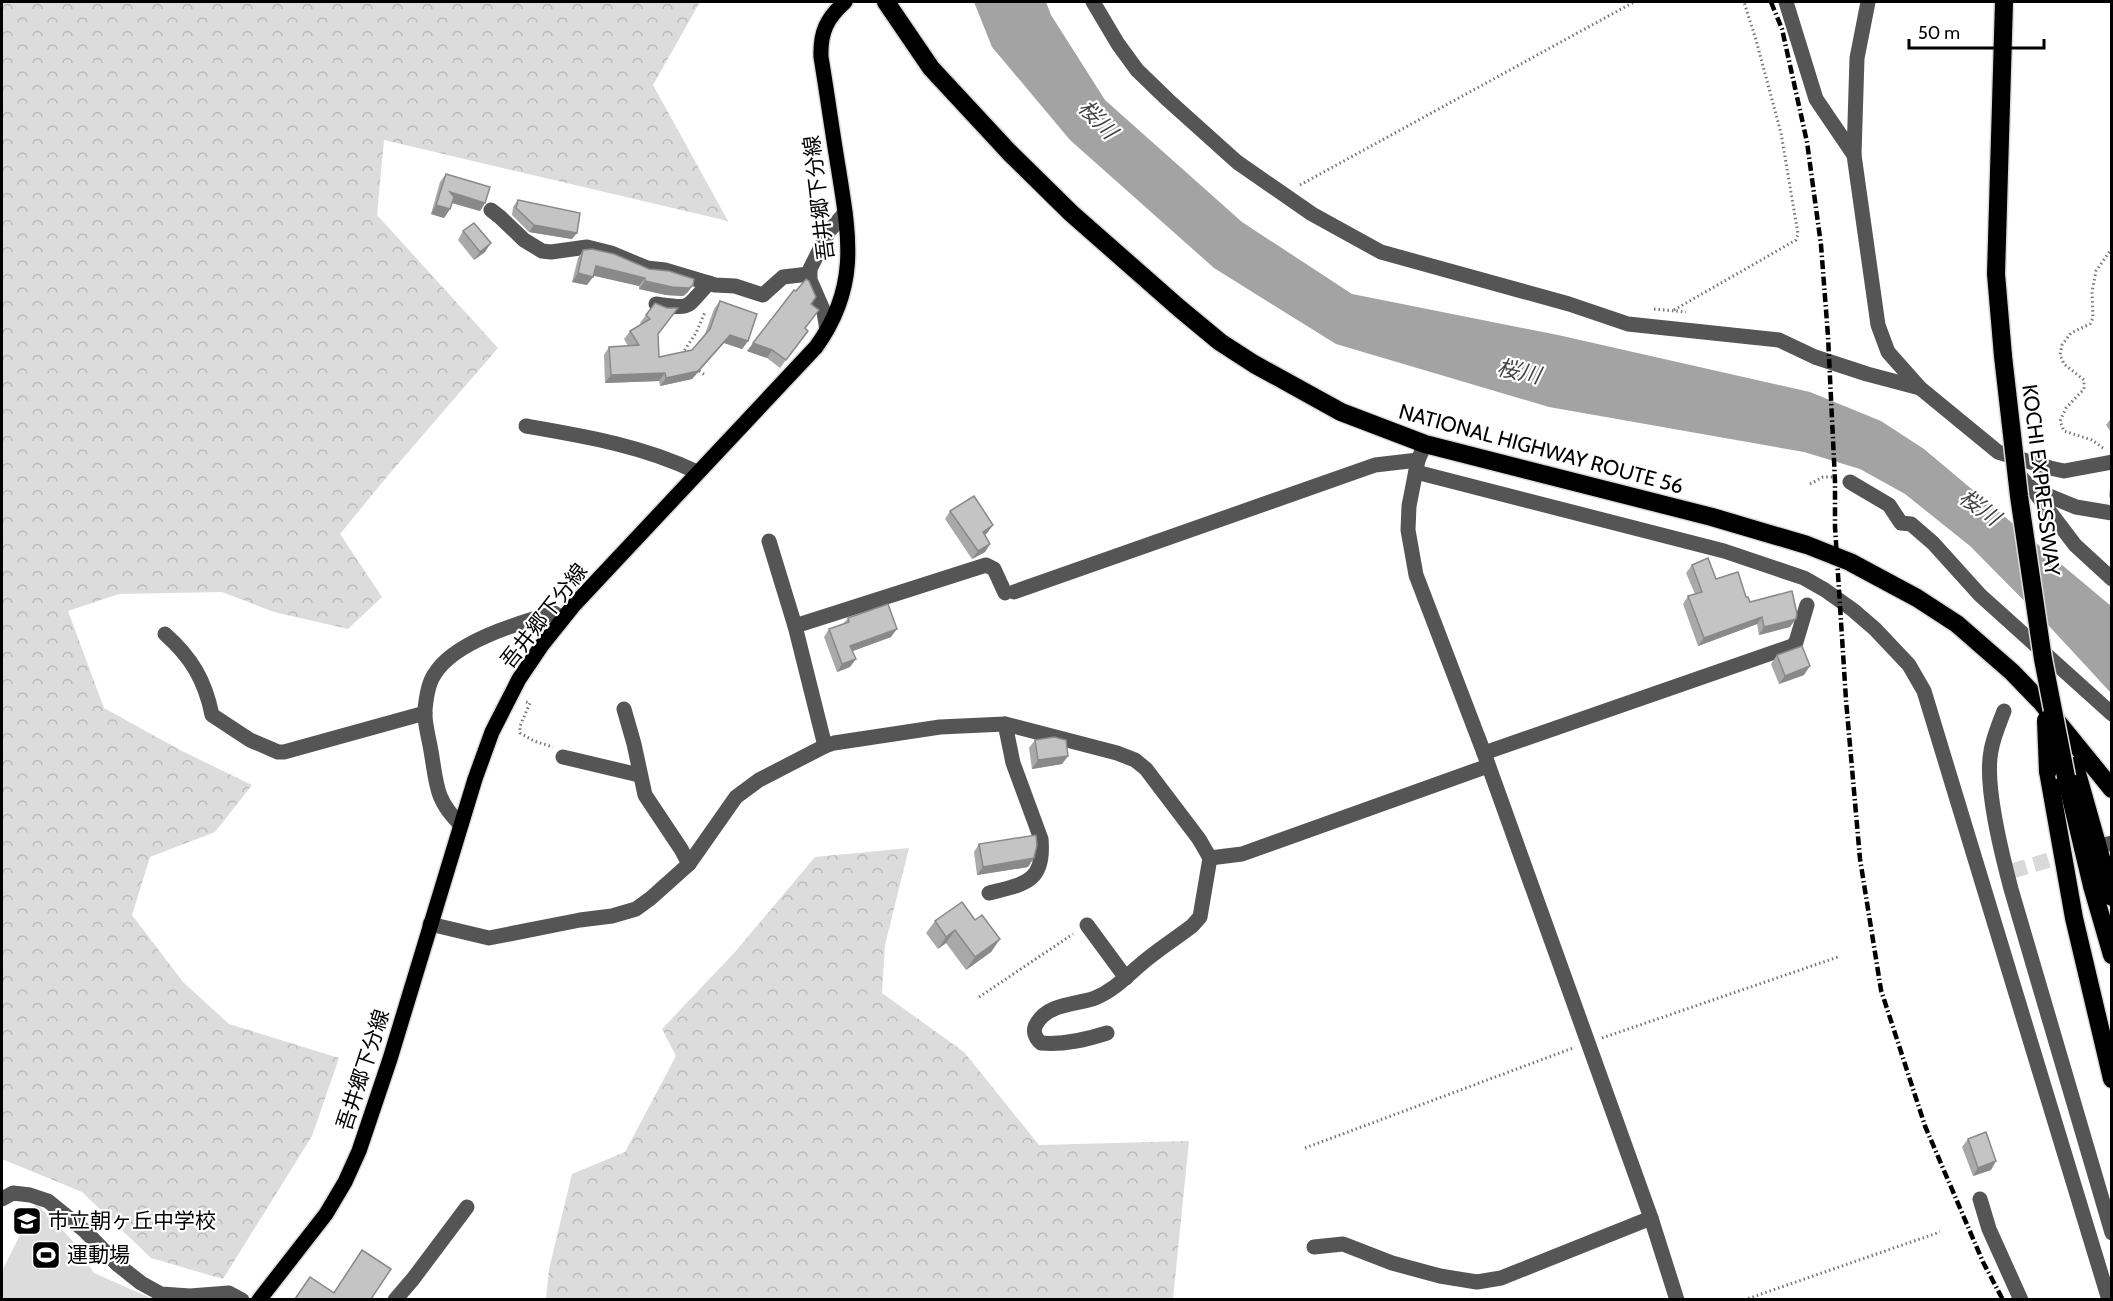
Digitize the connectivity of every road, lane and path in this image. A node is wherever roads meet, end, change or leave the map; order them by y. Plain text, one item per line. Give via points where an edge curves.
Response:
1 (845, 2) edge
2 (886, 2) edge
3 (1093, 2) edge
4 (1634, 2) edge
5 (1744, 2) edge
6 (1786, 2) edge
7 (1868, 2) edge
8 (2004, 2) edge
9 (1854, 155) junction
10 (1299, 186) dead end
11 (490, 210) dead end
12 (845, 213) junction
13 (2112, 248) edge
14 (809, 274) junction
15 (712, 284) junction
16 (656, 304) edge
17 (1674, 310) dead end
18 (827, 330) junction
19 (686, 359) edge
20 (699, 371) edge
21 (705, 375) edge
22 (1920, 388) junction
23 (526, 426) dead end
24 (1988, 444) junction
25 (1420, 459) junction
26 (2111, 463) edge
27 (697, 472) junction
28 (1850, 482) joint
29 (1810, 484) dead end
30 (2032, 489) junction
31 (2112, 513) edge
32 (769, 541) dead end
33 (2112, 579) edge
34 (1807, 605) dead end
35 (563, 618) junction
36 (795, 626) junction
37 (165, 634) dead end
38 (2043, 658) junction
39 (522, 700) dead end
40 (624, 709) dead end
41 (2004, 711) dead end
42 (425, 713) junction
43 (2112, 714) edge
44 (1005, 724) junction
45 (825, 746) junction
46 (563, 757) joint
47 (1486, 759) junction
48 (2071, 771) junction
49 (639, 775) junction
50 (2112, 789) edge
51 (461, 825) junction
52 (2100, 846) edge
53 (1210, 858) junction
54 (689, 864) junction
55 (2009, 872) junction
56 (1982, 880) junction
57 (989, 893) dead end
58 (2112, 897) edge
59 (430, 924) junction
60 (1087, 925) joint
61 (2112, 955) edge
62 (1838, 957) dead end
63 (1126, 978) junction
64 (980, 997) dead end
65 (1107, 1033) dead end
66 (1588, 1042) junction
67 (2112, 1079) edge
68 (1305, 1148) dead end
69 (2, 1199) edge
70 (1980, 1199) dead end
71 (467, 1207) dead end
72 (1651, 1218) junction
73 (1940, 1232) dead end
74 (2112, 1233) edge
75 (1314, 1247) dead end
76 (243, 1299) edge
77 (259, 1299) edge
78 (395, 1299) edge
79 (1677, 1299) edge
80 (1744, 1299) edge
81 (2021, 1299) edge
82 (2109, 1299) edge

1 - 12 main road, 吾井郷下分線 via 825,27 821,47
2 - 25 highway, NATIONAL HIGHWAY ROUTE 56 via 931,68 1009,152 1071,213 1212,335 1281,380
3 - 22 street via 1137,70 1237,162 1312,214 1381,252 1628,324 1779,340 1815,357
4 - 10 path
5 - 17 path via 1781,133 1798,234 1796,240
6 - 9 street via 1816,99
7 - 9 street via 1857,58
8 - 38 highway, KOCHI EXPRESSWAY, bridge via 1996,274 2019,496
9 - 22 street via 1878,325 1887,352
11 - 15 street via 542,251 587,247 636,265
12 - 14 street via 829,231
12 - 18 main road, 吾井郷下分線 via 848,269 842,297
13 - 26 path via 2096,271 2093,318 2090,324 2071,333 2060,355 2084,380 2084,388 2066,408 2060,422 2064,431 2101,445
14 - 15 street via 783,278 763,295
14 - 18 street
15 - 16 street via 687,307
15 - 19 path via 696,333 681,355
18 - 27 main road, 吾井郷下分線 via 816,347
20 - 21 path
22 - 24 street
23 - 27 street via 639,450
24 - 26 street via 1998,452 2056,470
24 - 30 street
25 - 36 street via 1376,465 1009,592 994,568 986,565
25 - 47 street via 1409,506 1408,530 1416,575
25 - 50 highway, NATIONAL HIGHWAY ROUTE 56 via 1712,517 1807,544 1850,562 1917,598 1965,630 2042,703
25 - 56 street via 1804,578 1853,609 1909,665 1924,691
27 - 35 main road, 吾井郷下分線
28 - 29 path via 1823,477
28 - 43 street via 1889,505 1901,523 1911,524 1933,543 1980,595
30 - 31 street via 2076,507
30 - 33 street via 2075,545
32 - 36 street
34 - 47 street via 1792,646
35 - 42 street via 554,612 460,649 432,676
35 - 51 main road, 吾井郷下分線 via 510,696 484,754
36 - 45 street
37 - 42 street via 189,657 208,694 212,715 250,740 278,752
38 - 48 highway, bridge
38 - 67 highway, bridge via 2048,771 2074,918
39 - 46 path via 530,703 520,733 554,748
40 - 49 street
41 - 55 street via 1991,751 1989,775
42 - 51 street via 440,799
44 - 45 street via 940,727
44 - 53 street via 1135,760 1199,838
44 - 57 street via 1013,763 1042,851 1040,868 1028,881
45 - 54 street via 759,780 736,797
46 - 49 street
47 - 53 street via 1242,854
47 - 66 street
48 - 52 highway
48 - 61 highway via 2092,886
49 - 54 street via 645,795
51 - 59 main road, 吾井郷下分線
52 - 58 highway
53 - 63 street via 1200,917
54 - 59 street via 636,909 612,916 489,938
55 - 56 street
55 - 74 street
56 - 82 street
59 - 77 main road, 吾井郷下分線 via 390,1059 345,1182 326,1214
60 - 63 street
60 - 64 path
62 - 66 path
63 - 65 street via 1096,998 1046,1013 1034,1030 1041,1043 1050,1044
66 - 68 path
66 - 72 street
69 - 76 street via 13,1193 48,1201 117,1264 161,1294 229,1293
70 - 81 street
71 - 78 street
72 - 75 street via 1501,1278 1477,1282 1392,1263 1344,1244
72 - 79 street
73 - 80 path

